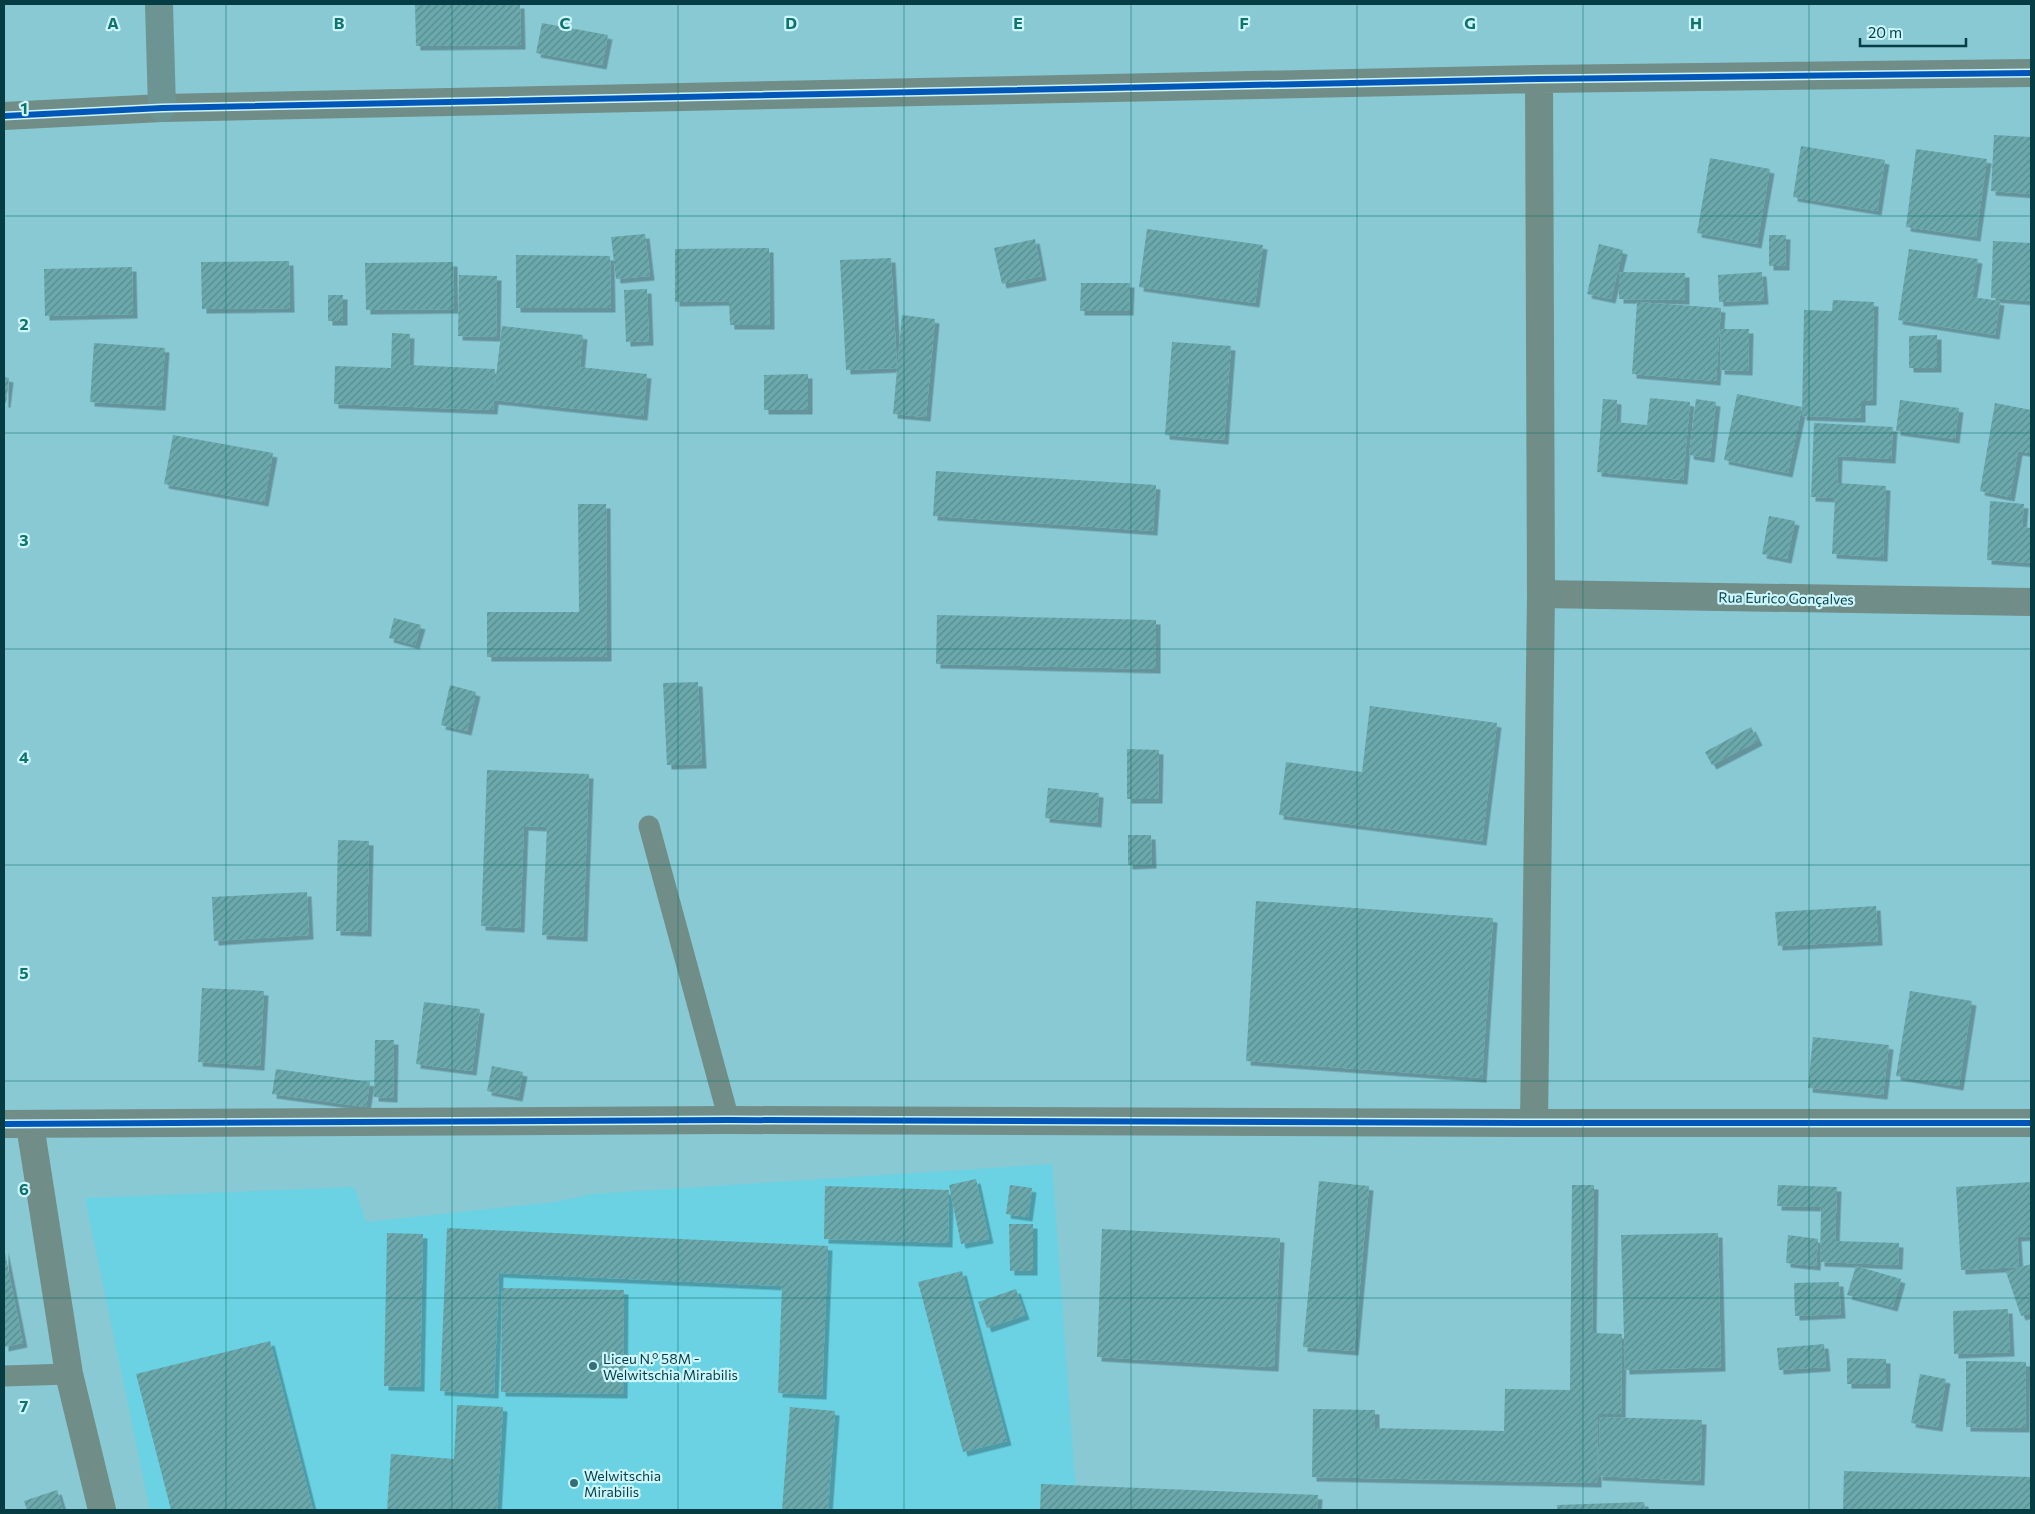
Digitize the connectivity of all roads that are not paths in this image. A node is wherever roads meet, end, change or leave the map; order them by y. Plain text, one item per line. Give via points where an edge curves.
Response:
1 (158, 4) edge
2 (2031, 73) edge
3 (1539, 79) junction
4 (162, 108) junction
5 (4, 116) edge
6 (1541, 594) junction
7 (2031, 602) edge
8 (649, 826) dead end
9 (729, 1120) junction
10 (1534, 1123) junction
11 (2031, 1123) edge
12 (17, 1125) edge
13 (69, 1374) junction
14 (4, 1376) edge
15 (102, 1510) edge

1 - 4 street
2 - 3 street
3 - 4 street
3 - 6 street
4 - 5 street
6 - 7 street, Rua Eurico Gonçalves
6 - 10 street
8 - 9 lane
9 - 10 street
9 - 12 street
10 - 11 street
12 - 13 street
13 - 14 lane
13 - 15 street

